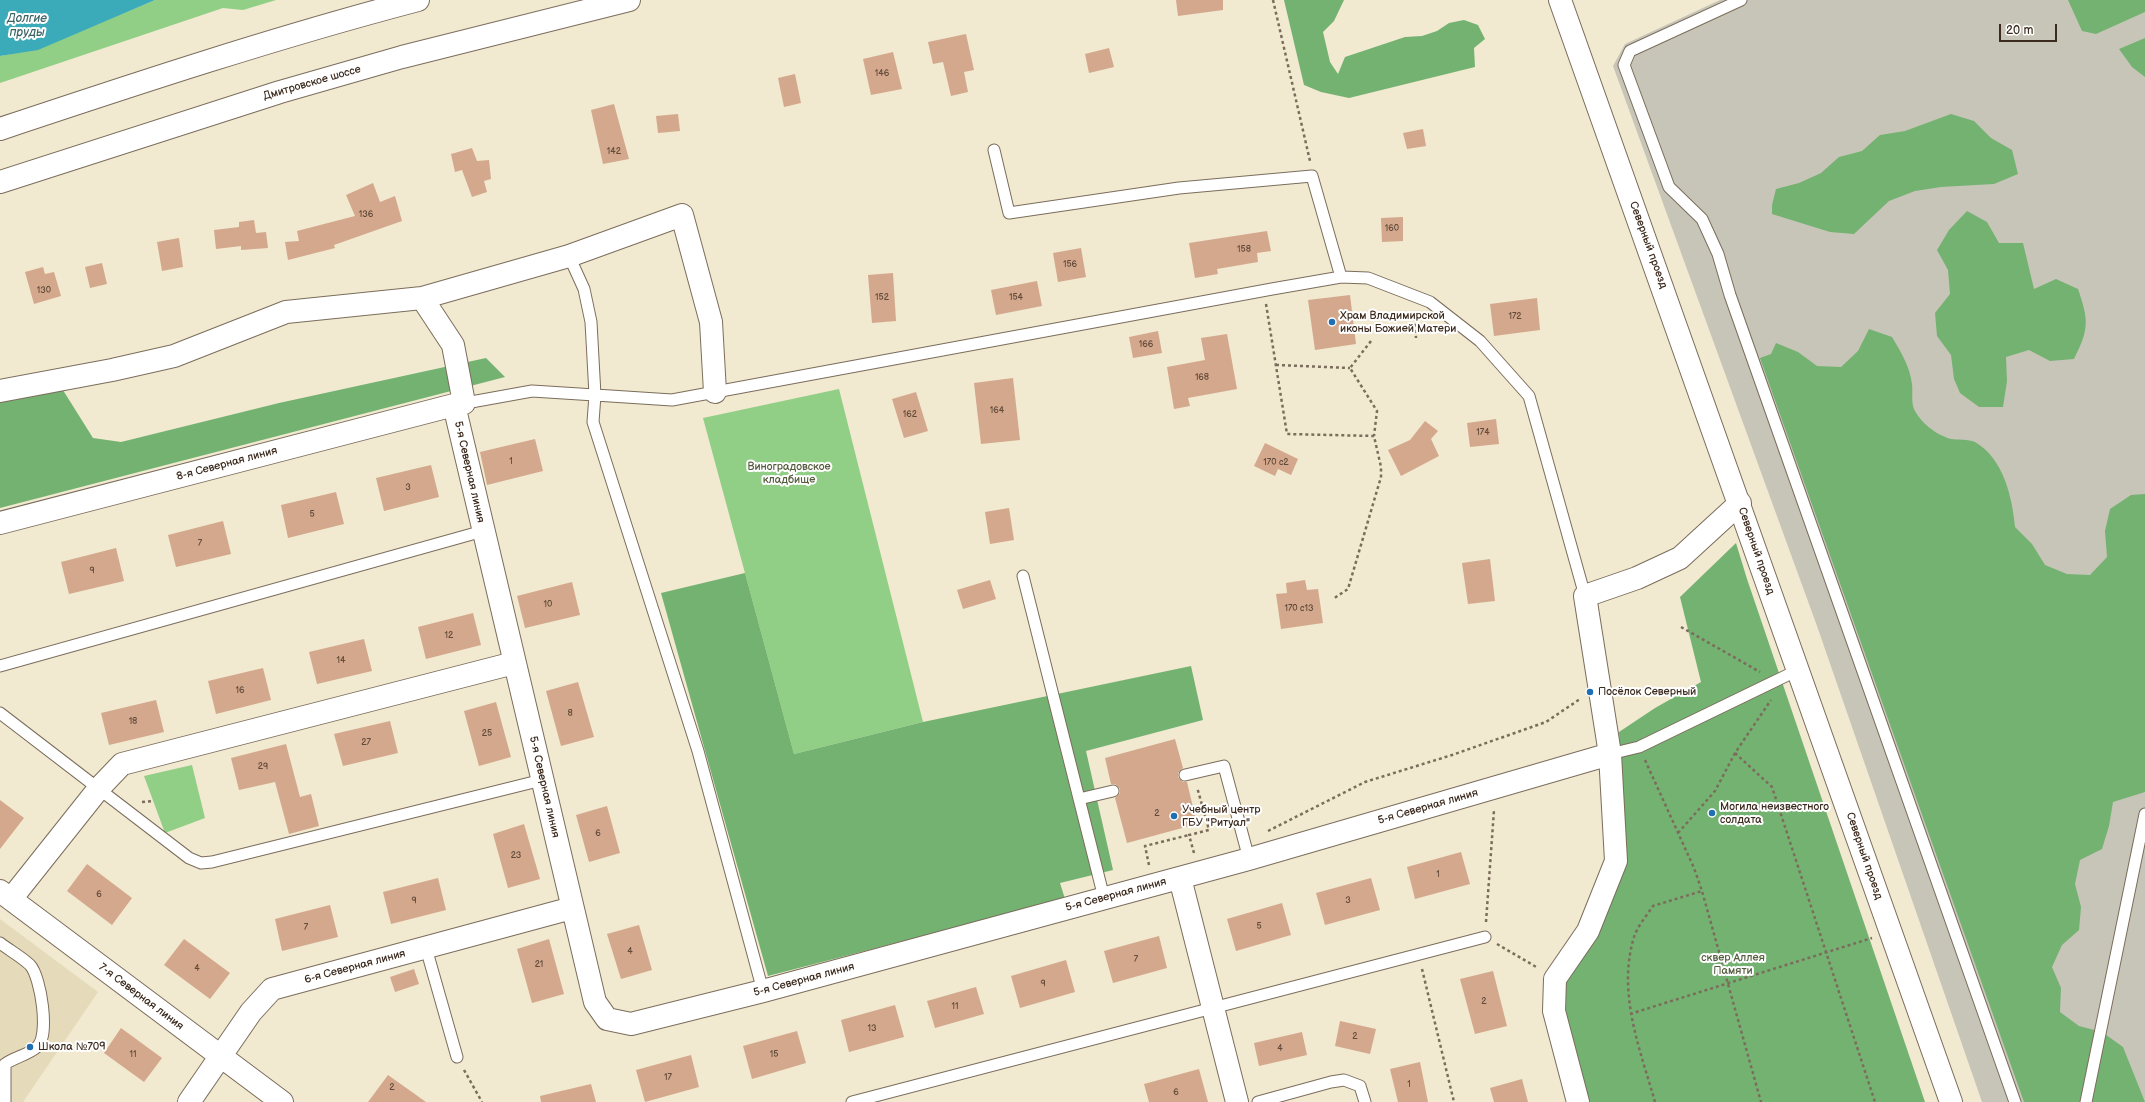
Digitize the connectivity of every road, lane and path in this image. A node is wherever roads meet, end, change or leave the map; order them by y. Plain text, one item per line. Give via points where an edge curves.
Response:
1 (418, 0) edge
2 (629, 0) edge
3 (1274, 0) edge
4 (1560, 0) edge
5 (1741, 0) edge
6 (0, 129) edge
7 (994, 150) dead end
8 (1312, 176) junction
9 (0, 182) edge
10 (569, 256) junction
11 (1342, 277) junction
12 (1264, 290) junction
13 (1413, 295) junction
14 (422, 298) junction
15 (1416, 338) dead end
16 (1371, 341) dead end
17 (1276, 365) junction
18 (1350, 368) junction
19 (0, 391) edge
20 (715, 392) junction
21 (594, 395) junction
22 (459, 404) junction
23 (1374, 436) junction
24 (1740, 503) junction
25 (0, 523) edge
26 (483, 531) junction
27 (1023, 576) dead end
28 (1585, 596) junction
29 (1333, 599) dead end
30 (1681, 627) dead end
31 (514, 663) junction
32 (0, 666) edge
33 (1787, 676) junction
34 (1584, 696) dead end
35 (0, 713) edge
36 (1639, 747) junction
37 (1735, 753) junction
38 (1610, 754) junction
39 (1189, 774) joint
40 (542, 780) junction
41 (100, 787) junction
42 (1496, 788) junction
43 (1113, 791) dead end
44 (1079, 799) junction
45 (2145, 814) edge
46 (1678, 833) junction
47 (1190, 835) junction
48 (1247, 851) junction
49 (1190, 876) junction
50 (1154, 885) junction
51 (1702, 891) junction
52 (6, 895) edge
53 (1104, 898) junction
54 (572, 908) junction
55 (1485, 937) junction
56 (1876, 937) dead end
57 (0, 943) edge
58 (426, 948) junction
59 (1828, 952) junction
60 (1419, 955) junction
61 (1555, 979) junction
62 (1727, 983) junction
63 (763, 991) junction
64 (1214, 1009) junction
65 (1630, 1014) junction
66 (221, 1057) junction
67 (457, 1057) joint
68 (5, 1102) edge
69 (189, 1102) edge
70 (282, 1102) edge
71 (482, 1102) edge
72 (852, 1102) edge
73 (1237, 1102) edge
74 (1258, 1102) edge
75 (1365, 1102) edge
76 (1454, 1102) edge
77 (1578, 1102) edge
78 (1655, 1102) edge
79 (1761, 1102) edge
80 (1875, 1102) edge
81 (1951, 1102) edge
82 (2015, 1102) edge
83 (2086, 1102) edge

1 - 6 main road via 340,21 131,85
2 - 9 main road, Дмитровское шоссе via 402,57 288,90
3 - 8 path via 1308,146
4 - 24 main road, Северный проезд
5 - 82 lane via 1630,51 1624,65 1669,186 1702,219 1718,254 1730,295
7 - 8 lane via 1009,213 1179,188
8 - 11 lane
10 - 14 main road
10 - 20 main road via 682,216 711,322
10 - 21 lane via 584,289 591,322
11 - 12 lane
11 - 13 lane via 1368,278
12 - 17 path
12 - 20 lane
13 - 15 path
13 - 28 lane via 1430,302 1480,342 1529,396
14 - 19 main road via 286,312 174,356
14 - 22 main road, 5-я Северная линия via 453,345
16 - 18 path
17 - 18 path
17 - 23 path via 1287,434
18 - 23 path via 1377,411
20 - 21 lane via 672,400
21 - 22 lane via 532,392
21 - 63 lane via 593,422 698,751
22 - 25 main road, 8-я Северная линия
22 - 26 main road, 5-я Северная линия
23 - 29 path via 1381,477 1348,589
24 - 28 main road via 1680,558 1637,578
24 - 33 main road, Северный проезд
26 - 31 main road, 5-я Северная линия
26 - 32 lane
27 - 44 lane
28 - 38 main road
30 - 33 path
31 - 40 main road, 5-я Северная линия
31 - 41 main road via 122,764
33 - 36 lane
33 - 37 path
33 - 81 main road, Северный проезд
34 - 48 path via 1546,722 1365,782
35 - 41 lane
36 - 38 lane
36 - 46 path
37 - 46 path via 1715,791
37 - 59 path via 1772,787
38 - 42 main road, 5-я Северная линия
38 - 61 main road via 1616,861 1588,931
39 - 47 path via 1209,830
39 - 48 lane via 1224,766
40 - 41 lane via 212,862 189,858
40 - 54 main road, 5-я Северная линия
41 - 52 main road
42 - 48 main road, 5-я Северная линия
42 - 55 path
43 - 44 lane
44 - 53 lane
45 - 83 lane
46 - 51 path
47 - 49 path
47 - 50 path via 1145,846
48 - 49 main road, 5-я Северная линия
49 - 50 main road, 5-я Северная линия
49 - 64 main road
50 - 53 main road, 5-я Северная линия
51 - 62 path
51 - 65 path via 1653,906 1634,936 1628,970
52 - 66 main road, 7-я Северная линия
53 - 63 main road, 5-я Северная линия
54 - 58 main road, 6-я Северная линия
54 - 63 main road, 5-я Северная линия via 594,1002 607,1019 631,1024
55 - 60 lane
55 - 61 path
56 - 59 path
57 - 68 lane via 30,965 37,979 44,1031 43,1040 37,1047 5,1064
58 - 66 main road, 6-я Северная линия via 272,990 251,1012
58 - 67 lane
59 - 62 path
59 - 80 path
60 - 64 lane
60 - 76 path
61 - 77 main road via 1554,1012
62 - 65 path
62 - 79 path
64 - 72 lane
64 - 73 main road
65 - 78 path
66 - 69 main road, 6-я Северная линия
66 - 70 main road, 7-я Северная линия
67 - 71 path
74 - 75 lane via 1344,1080 1360,1086

